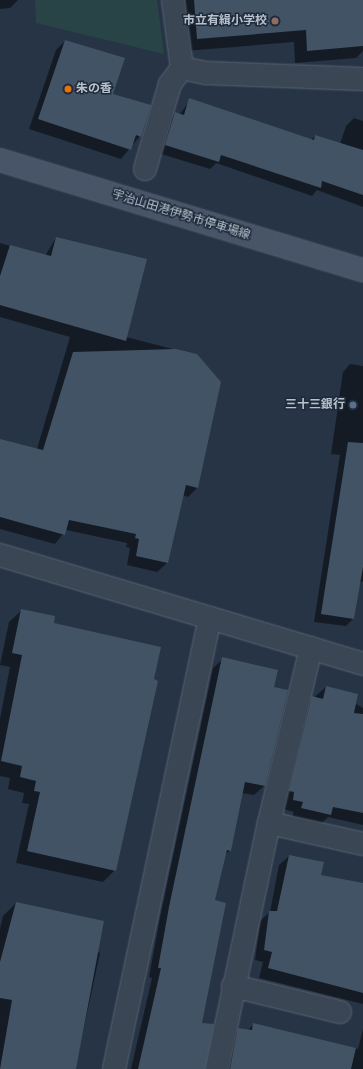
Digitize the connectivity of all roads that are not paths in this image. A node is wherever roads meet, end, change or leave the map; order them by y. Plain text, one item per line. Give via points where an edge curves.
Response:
1 (172, 0) edge
2 (182, 68) junction
3 (363, 79) edge
4 (0, 160) edge
5 (145, 169) dead end
6 (363, 270) edge
7 (0, 555) edge
8 (210, 618) junction
9 (311, 648) junction
10 (363, 664) edge
11 (269, 823) junction
12 (363, 844) edge
13 (233, 986) junction
14 (340, 1012) dead end
15 (114, 1069) edge
16 (217, 1069) edge

1 - 2 street
2 - 3 street via 206,73
2 - 5 street via 170,84
4 - 6 main road, 宇治山田港伊勢市停車場線
7 - 8 street
8 - 9 street
8 - 15 street
9 - 10 street
9 - 11 street
11 - 12 street
11 - 13 street
13 - 14 street
13 - 16 street

